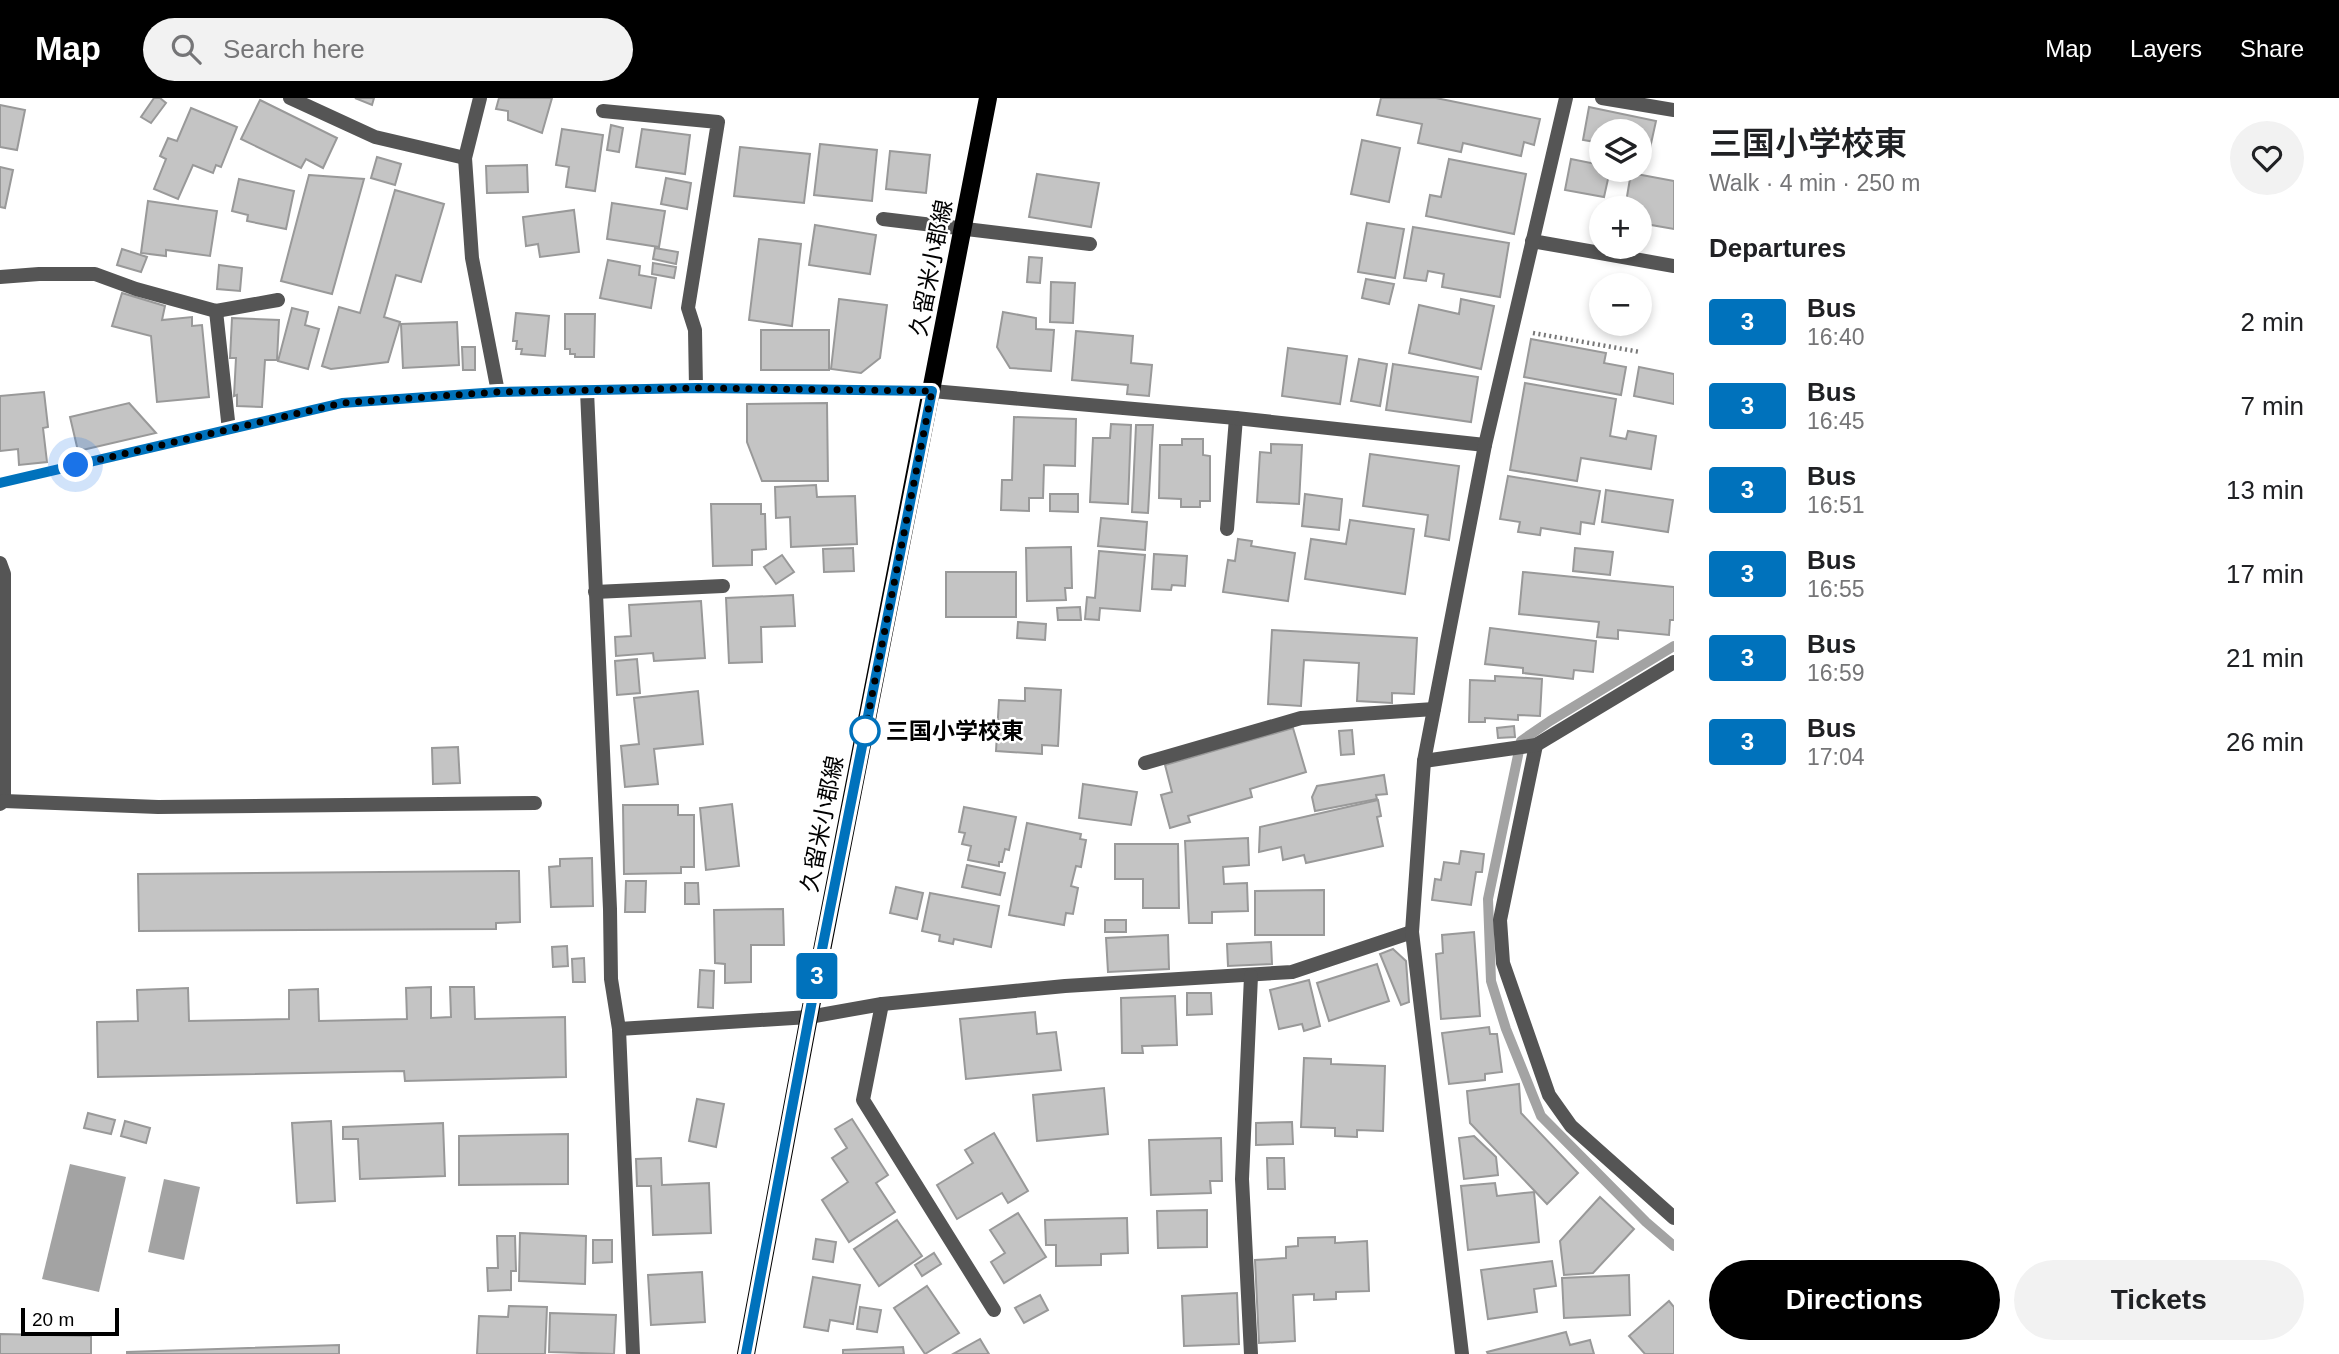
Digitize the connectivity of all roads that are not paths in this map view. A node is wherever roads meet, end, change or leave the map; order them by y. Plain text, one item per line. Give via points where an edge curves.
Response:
1 (290, 98) edge
2 (480, 98) edge
3 (988, 98) edge
4 (1566, 98) edge
5 (1602, 98) edge
6 (1674, 110) edge
7 (603, 111) dead end
8 (465, 158) junction
9 (883, 219) dead end
10 (964, 228) junction
11 (1532, 241) junction
12 (1090, 244) dead end
13 (1674, 266) edge
14 (0, 277) edge
15 (278, 300) dead end
16 (216, 311) junction
17 (696, 388) junction
18 (587, 391) junction
19 (932, 391) junction
20 (498, 392) junction
21 (1236, 418) junction
22 (229, 430) junction
23 (1485, 445) junction
24 (0, 483) edge
25 (1227, 529) dead end
26 (0, 563) edge
27 (723, 586) dead end
28 (595, 592) junction
29 (1674, 662) edge
30 (1434, 709) junction
31 (1536, 745) junction
32 (1424, 761) junction
33 (1145, 763) dead end
34 (2, 803) edge
35 (535, 803) dead end
36 (1412, 932) junction
37 (1251, 976) junction
38 (882, 1004) junction
39 (809, 1017) junction
40 (619, 1029) junction
41 (1674, 1218) edge
42 (994, 1310) dead end
43 (633, 1354) edge
44 (746, 1354) edge
45 (1251, 1354) edge
46 (1462, 1354) edge

1 - 8 street via 374,137
2 - 8 street
3 - 10 main road, 久留米小郡線
4 - 11 street
5 - 6 street
7 - 17 street via 718,122 688,308 695,330
8 - 20 street via 472,258
9 - 10 street
10 - 12 street
10 - 19 main road, 久留米小郡線
11 - 13 street
11 - 23 street
14 - 16 street via 95,274
15 - 16 street
16 - 22 street
17 - 18 street
17 - 19 street
18 - 20 street
18 - 28 street
19 - 21 street
19 - 39 main road, 久留米小郡線
20 - 22 street via 342,403
21 - 23 street
21 - 25 street
22 - 24 street
23 - 30 street
26 - 34 street via 4,574
27 - 28 street
28 - 40 street via 611,979
29 - 31 street
30 - 32 street
30 - 33 street via 1301,718
31 - 32 street
31 - 41 street via 1500,920 1503,963 1549,1095 1572,1126
32 - 36 street
34 - 35 street via 159,807
36 - 37 street via 1292,972
36 - 46 street
37 - 38 street via 1065,986
37 - 45 street via 1242,1179
38 - 39 street
38 - 42 street via 863,1100
39 - 40 street
39 - 44 main road, 久留米小郡線
40 - 43 street

